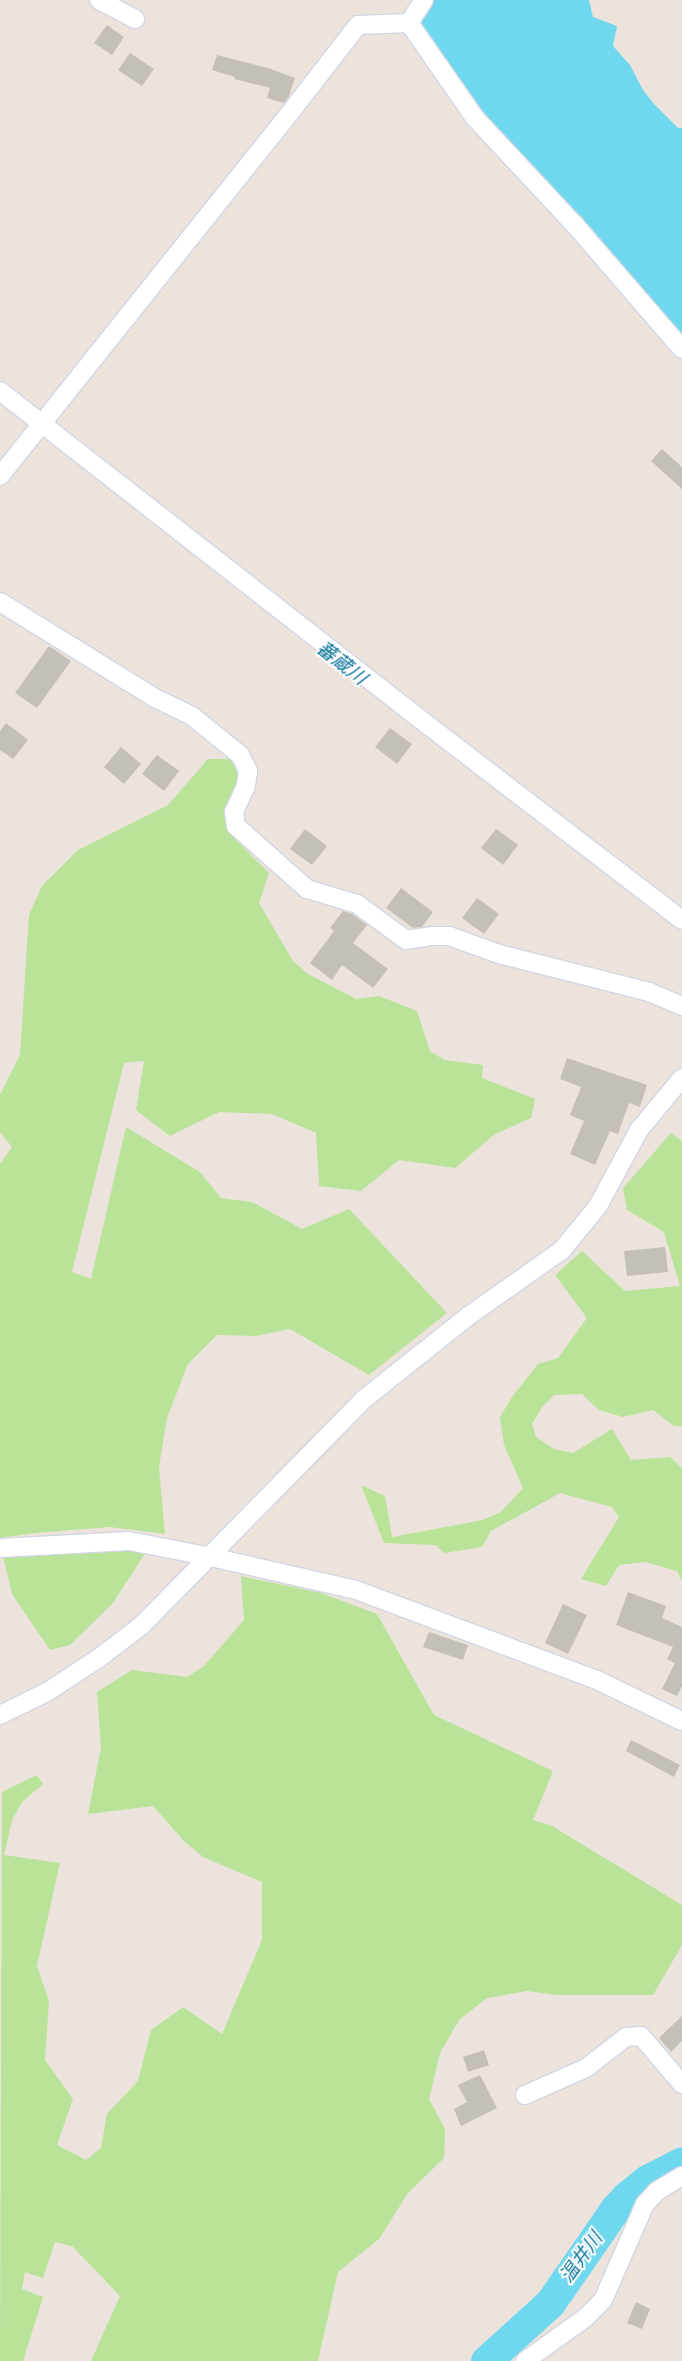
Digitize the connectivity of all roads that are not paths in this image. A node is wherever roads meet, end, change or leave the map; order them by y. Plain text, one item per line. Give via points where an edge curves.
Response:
1 (99, 0) edge
2 (424, 0) edge
3 (135, 19) dead end
4 (409, 23) junction
5 (682, 349) edge
6 (0, 391) edge
7 (39, 426) junction
8 (0, 476) edge
9 (0, 602) edge
10 (682, 920) edge
11 (682, 1006) edge
12 (682, 1078) edge
13 (0, 1548) edge
14 (211, 1557) junction
15 (0, 1715) edge
16 (682, 1721) edge
17 (682, 2084) edge
18 (525, 2095) dead end
19 (682, 2176) edge
20 (525, 2361) edge

1 - 3 street
2 - 4 street
4 - 5 street via 475,118 574,224
4 - 7 street via 358,25
6 - 7 street
7 - 8 street
7 - 10 street
9 - 11 street via 155,698 192,716 240,755 248,770 246,786 234,812 236,826 306,889 357,904 406,940 449,936 499,954 649,992
12 - 14 street via 639,1130 598,1206 562,1250 467,1317 364,1399
13 - 14 street via 129,1541
14 - 15 street via 142,1625 99,1658 47,1692
14 - 16 street via 356,1590 597,1680
17 - 18 street via 641,2036 626,2037 586,2068
19 - 20 street via 657,2191 644,2204 603,2300 585,2318

